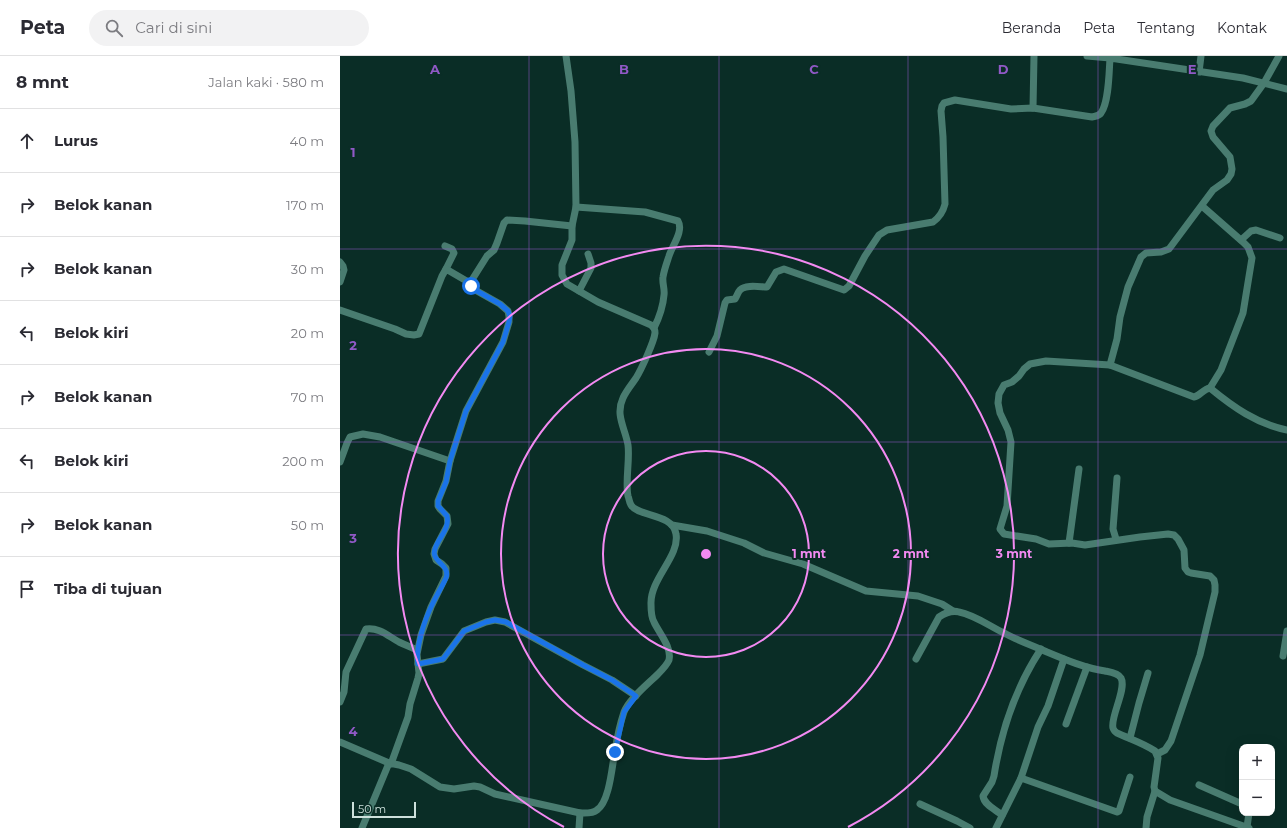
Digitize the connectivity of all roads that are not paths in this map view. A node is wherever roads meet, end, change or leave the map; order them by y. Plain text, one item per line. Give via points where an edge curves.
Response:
1 (566, 56) edge
2 (1034, 56) edge
3 (1087, 56) edge
4 (1200, 56) edge
5 (1279, 56) edge
6 (1110, 58) junction
7 (1199, 72) junction
8 (1264, 83) junction
9 (1287, 89) edge
10 (1033, 108) junction
11 (1202, 206) junction
12 (576, 207) junction
13 (572, 226) junction
14 (1280, 238) dead end
15 (1241, 240) junction
16 (446, 246) dead end
17 (588, 254) dead end
18 (340, 262) edge
19 (446, 269) junction
20 (340, 282) edge
21 (470, 283) junction
22 (579, 291) junction
23 (340, 310) edge
24 (654, 328) junction
25 (709, 352) dead end
26 (1110, 365) junction
27 (1210, 388) junction
28 (1287, 430) edge
29 (450, 461) junction
30 (340, 462) edge
31 (1079, 469) dead end
32 (1117, 478) dead end
33 (672, 524) junction
34 (1116, 539) junction
35 (1069, 543) junction
36 (953, 611) junction
37 (1287, 631) edge
38 (1041, 649) junction
39 (417, 650) junction
40 (1283, 656) dead end
41 (916, 659) dead end
42 (1064, 659) junction
43 (418, 664) junction
44 (1087, 667) junction
45 (1148, 674) dead end
46 (636, 696) junction
47 (340, 702) edge
48 (1066, 724) dead end
49 (1130, 738) junction
50 (340, 742) edge
51 (1157, 754) junction
52 (390, 764) junction
53 (1130, 777) dead end
54 (1021, 778) junction
55 (1199, 785) dead end
56 (1155, 791) junction
57 (1239, 803) edge
58 (920, 804) dead end
59 (580, 813) junction
60 (1002, 815) junction
61 (1249, 816) edge
62 (362, 828) edge
63 (579, 828) edge
64 (970, 828) edge
65 (996, 828) edge
66 (1146, 828) edge
67 (1248, 828) edge

1 - 12 street via 574,134
2 - 10 street
3 - 6 street
4 - 7 street
5 - 8 street
6 - 7 street
6 - 10 street via 1108,90 1100,114 1092,117
7 - 8 street
8 - 9 street
8 - 11 street via 1250,101 1230,108 1213,126 1211,131 1230,157 1232,169 1227,180 1213,190
10 - 25 street via 1011,110 955,100 944,103 941,111 945,204 942,214 933,222 887,230 879,235 849,286 844,290 784,269 776,272 767,287 743,288 736,299 727,300 725,303 717,336
11 - 15 street
11 - 26 street via 1169,250 1146,253 1141,257 1128,288
12 - 13 street
12 - 24 street via 645,212 680,223 664,270 664,295
13 - 21 street via 507,220 494,250 487,256
13 - 22 street via 572,240 562,265 562,275 567,284
14 - 15 street via 1256,230
15 - 27 street via 1248,247 1252,258 1243,313 1221,370
16 - 19 street via 452,249 454,254
17 - 22 street via 591,268
18 - 20 street via 344,270
19 - 21 street
19 - 23 street via 419,334 406,334
21 - 29 street via 477,291 500,304 510,316 503,342 466,411
22 - 24 street
24 - 33 street via 653,338 637,376 623,397 619,413 628,444 628,493 631,505
26 - 27 street via 1194,397
26 - 35 street via 1046,361 1030,364 1012,382 1004,385 999,394 1000,413 1011,442 1007,506 1000,529 1004,534 1036,539 1049,544
27 - 28 street via 1245,414
29 - 30 street via 380,437 363,434 350,437
29 - 39 street via 446,482 438,501 438,506 447,516 448,524 434,554 436,560 446,568 446,576 431,607
31 - 35 street
32 - 34 street via 1113,529
33 - 36 street via 744,543 764,553 803,564 866,591 918,596 942,604
33 - 46 street via 676,534 676,545 656,582 651,602 653,621 670,652 669,661
34 - 35 street via 1097,544
34 - 51 street via 1174,535 1184,550 1185,568 1188,572 1210,576 1215,585 1200,656 1171,741 1166,750
36 - 38 street via 973,617
36 - 41 street via 939,618
37 - 40 street
38 - 42 street
38 - 60 street via 1014,701 1006,723 994,776 983,796 986,803
39 - 43 street
39 - 47 street via 380,631 366,629 346,672
42 - 44 street
42 - 54 street
43 - 46 street via 443,659 464,631 495,620 506,622 612,680
43 - 52 street via 419,673 408,716
44 - 48 street
44 - 49 street via 1111,672 1121,678 1120,700 1113,728 1115,732
45 - 49 street
46 - 59 street via 624,712 604,802 597,810
49 - 51 street via 1149,746
50 - 52 street
51 - 56 street
52 - 59 street via 411,768 440,787 480,787 495,794
52 - 62 street
53 - 54 street via 1119,811 1116,812
54 - 60 street
55 - 57 street
56 - 66 street
56 - 67 street via 1170,800
58 - 64 street
59 - 63 street
60 - 65 street
61 - 67 street

